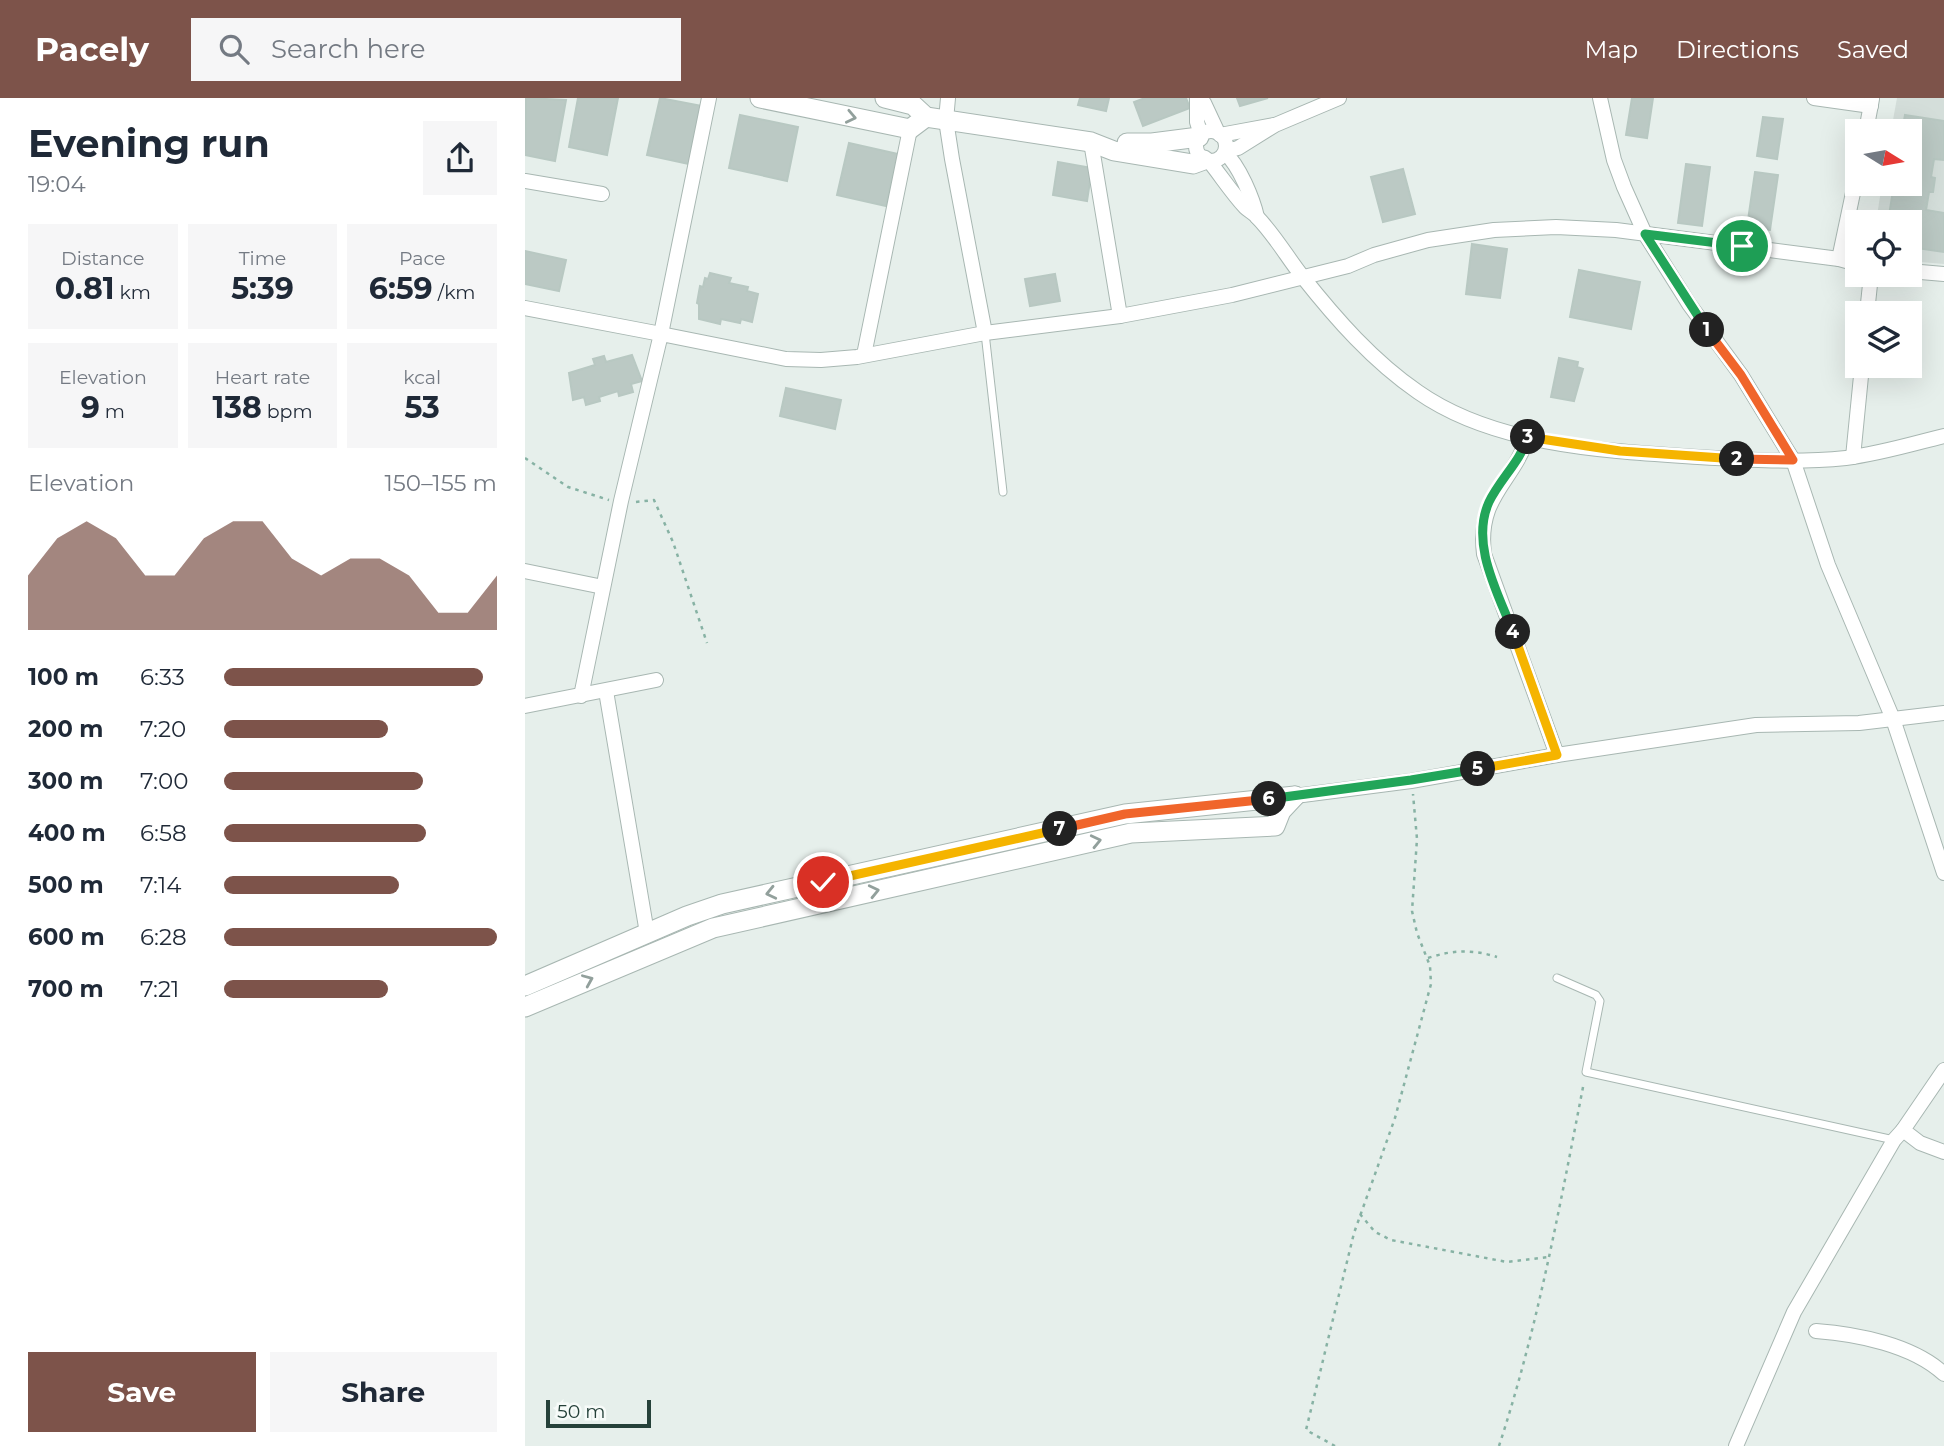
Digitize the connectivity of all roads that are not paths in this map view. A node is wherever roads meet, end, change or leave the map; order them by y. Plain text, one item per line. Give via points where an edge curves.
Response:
1 (709, 98) edge
2 (760, 98) edge
3 (885, 98) edge
4 (949, 98) edge
5 (1198, 98) edge
6 (1339, 98) edge
7 (1600, 98) edge
8 (1814, 98) edge
9 (1872, 102) edge
10 (946, 120) junction
11 (918, 123) junction
12 (1275, 125) junction
13 (1210, 135) junction
14 (1096, 143) junction
15 (1225, 152) junction
16 (1207, 161) junction
17 (525, 181) edge
18 (602, 194) dead end
19 (1852, 196) edge
20 (1257, 217) junction
21 (1645, 234) junction
22 (1839, 259) junction
23 (1845, 261) edge
24 (1922, 272) edge
25 (1944, 274) edge
26 (1303, 277) junction
27 (525, 308) edge
28 (1120, 316) junction
29 (985, 333) junction
30 (660, 334) junction
31 (864, 355) junction
32 (1861, 378) edge
33 (1944, 436) edge
34 (1528, 437) junction
35 (1853, 457) junction
36 (1793, 460) junction
37 (1003, 492) dead end
38 (525, 571) edge
39 (603, 587) junction
40 (656, 681) dead end
41 (606, 691) junction
42 (581, 696) junction
43 (525, 706) edge
44 (1944, 713) edge
45 (1893, 719) junction
46 (1557, 755) junction
47 (1295, 796) junction
48 (1944, 873) edge
49 (647, 933) junction
50 (1557, 978) dead end
51 (525, 986) edge
52 (525, 1007) edge
53 (1944, 1070) edge
54 (1899, 1135) junction
55 (1944, 1152) edge
56 (1816, 1331) dead end
57 (1944, 1374) edge
58 (1736, 1446) edge

1 - 30 street
2 -> 11 street
3 - 11 street via 913,106
4 - 10 street
5 - 13 street via 1204,103
6 - 12 street
7 - 21 street via 1614,160
8 - 9 street
10 - 11 street
10 - 14 street
10 - 29 street
11 - 31 street
12 - 13 street
12 - 15 street
13 - 14 street via 1152,143
13 - 15 street via 1225,141
13 - 16 street via 1196,147
14 - 16 street via 1114,151 1193,164
14 - 28 street
15 - 16 street via 1219,159
15 - 20 street via 1238,170
16 - 20 street
17 - 18 street
19 - 22 street
20 - 26 street
21 - 22 street
21 - 26 street via 1556,227 1461,234
21 - 36 street
22 - 23 street
24 - 25 street
26 - 28 street
26 - 34 street via 1370,353 1416,391 1470,420
27 - 30 street
28 - 29 street
29 - 31 street
29 - 37 lane
30 - 31 street via 786,359
30 - 39 street
32 - 35 street
33 - 35 street
34 - 36 street via 1620,451
34 - 46 street via 1490,501 1483,544
35 - 36 street
36 - 45 street via 1849,618
38 - 39 street
39 - 42 street
40 - 41 street
41 - 42 street
41 - 49 street
42 - 43 street
44 - 45 street
45 - 46 street via 1756,725
45 - 48 street
46 - 47 street
47 -> 49 street via 1125,814 722,904
52 -> 47 street via 713,928 1131,833 1275,826
49 - 51 street
50 - 54 lane via 1596,995 1600,1002 1586,1072
53 - 54 street
54 - 55 street
54 - 58 street via 1794,1312
56 - 57 street via 1877,1341

